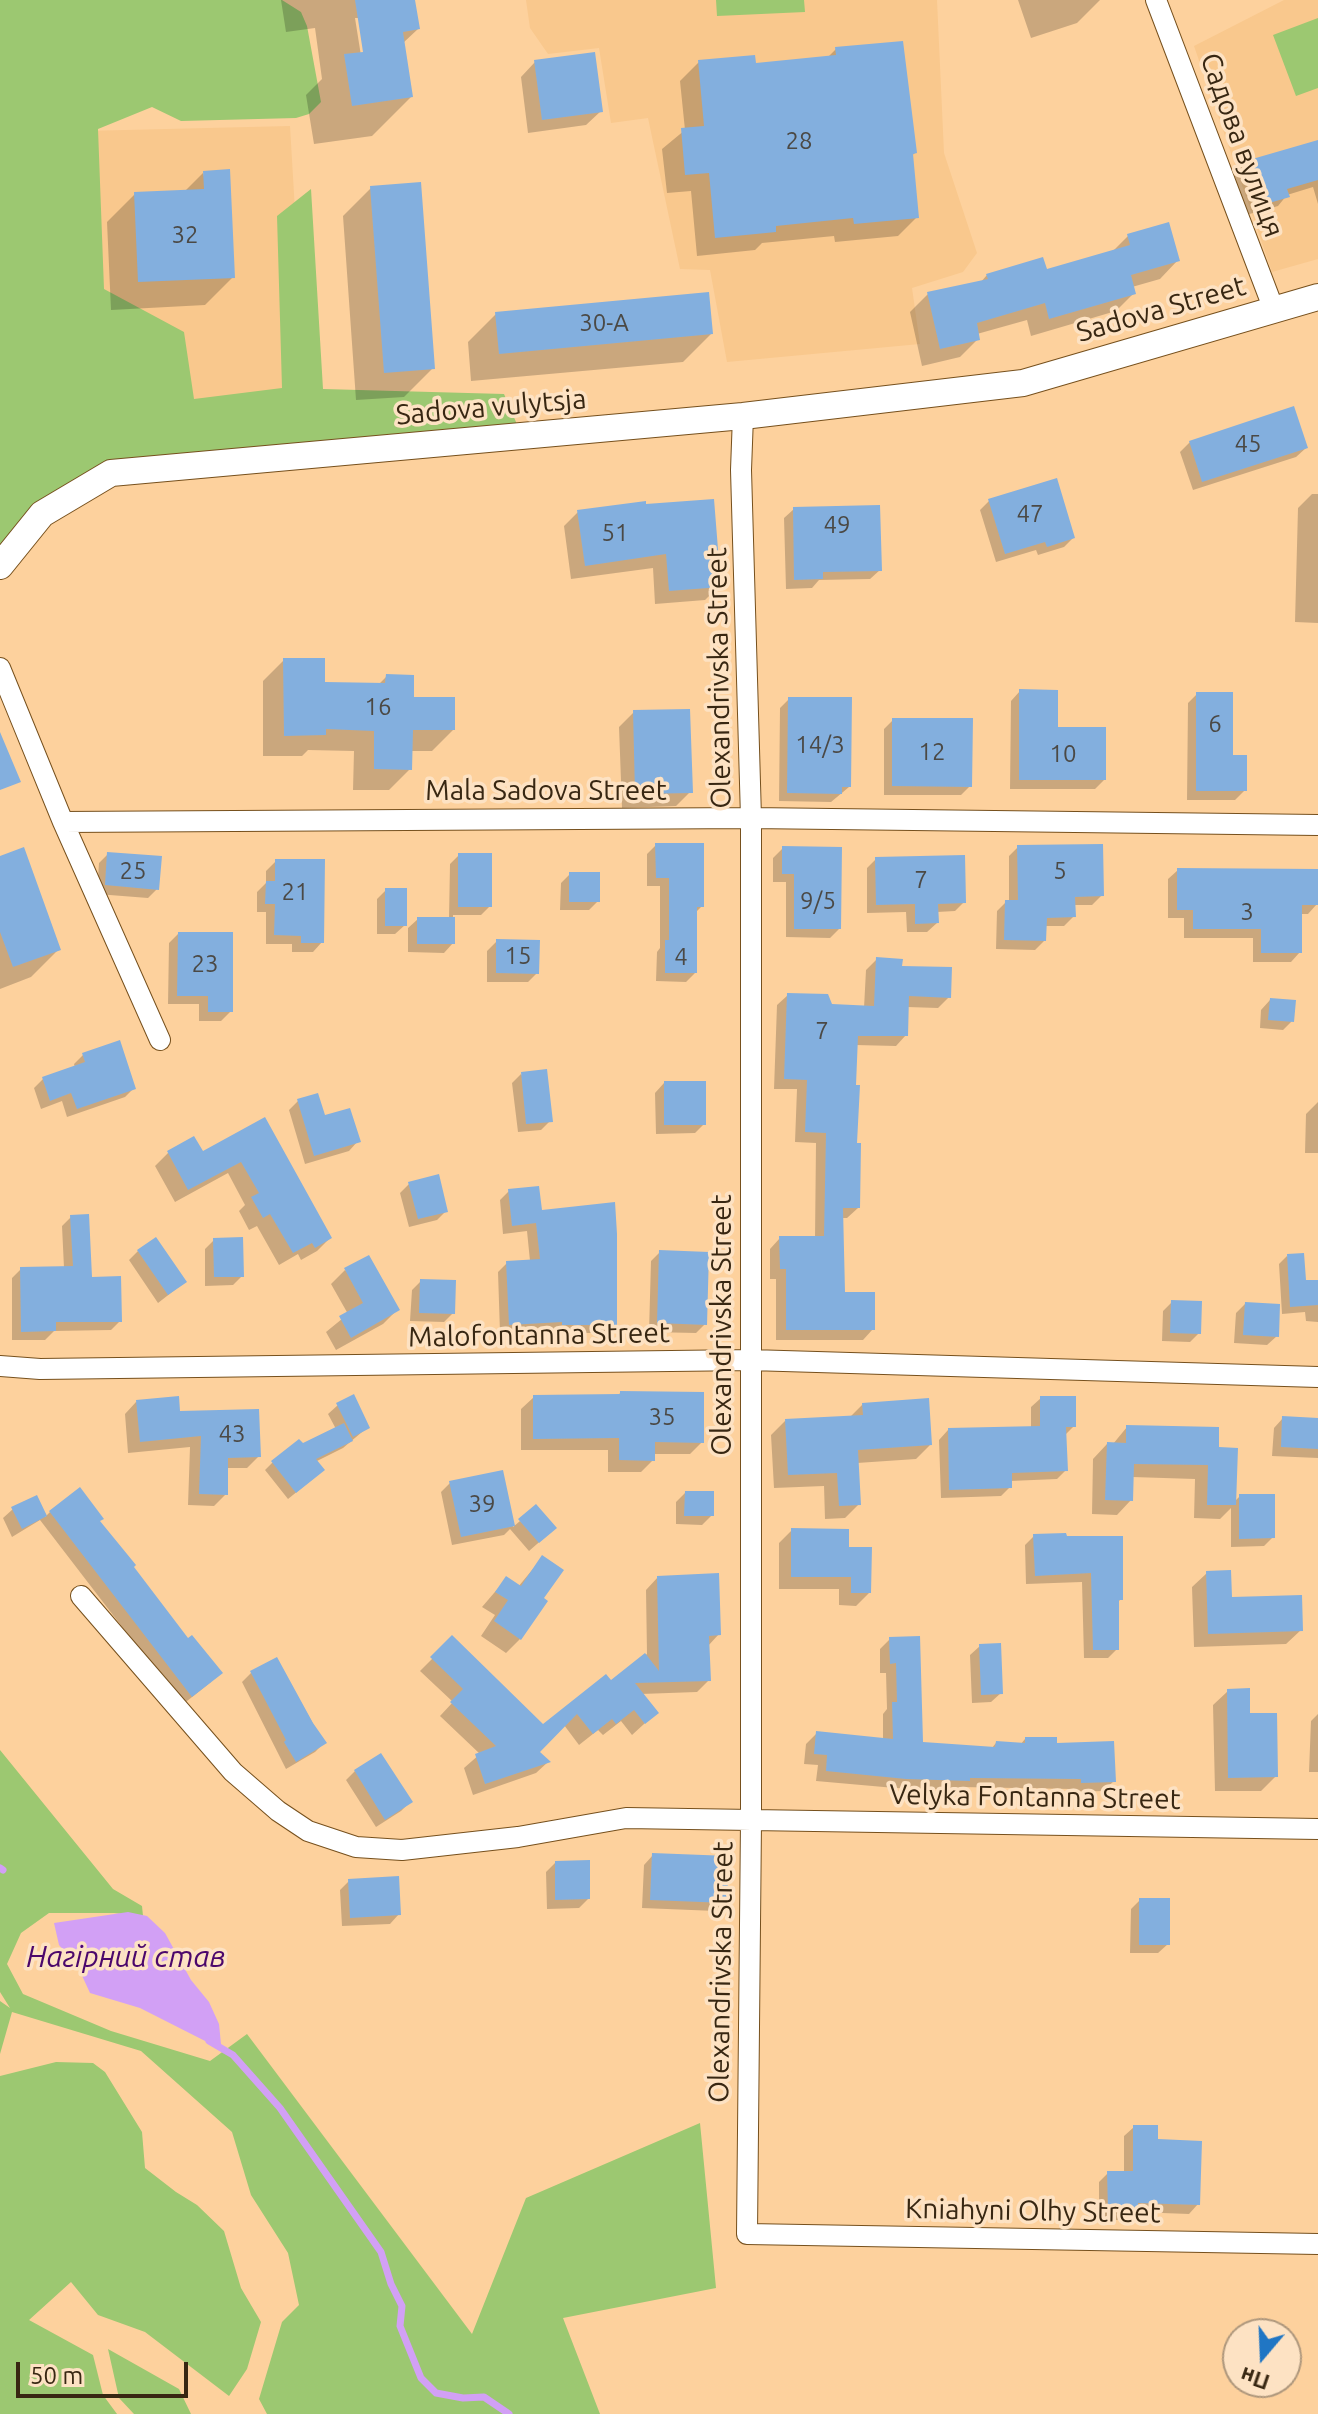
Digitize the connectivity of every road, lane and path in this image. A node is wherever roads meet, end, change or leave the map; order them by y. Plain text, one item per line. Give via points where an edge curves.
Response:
1 (1156, 0) edge
2 (1318, 297) edge
3 (1274, 310) junction
4 (743, 416) junction
5 (0, 566) edge
6 (0, 668) edge
7 (751, 818) junction
8 (63, 822) junction
9 (1318, 825) edge
10 (160, 1040) dead end
11 (750, 1360) junction
12 (0, 1366) edge
13 (1318, 1377) edge
14 (81, 1596) dead end
15 (751, 1821) junction
16 (1318, 1829) edge
17 (747, 2234) joint
18 (1318, 2244) edge

1 - 3 street, Садова вулиця
2 - 3 street, Sadova Street
3 - 4 street, Sadova Street via 1023,383
4 - 5 street, Sadova vulytsja via 111,473 42,514
4 - 7 street, Olexandrivska Street
6 - 8 street
7 - 8 street, Mala Sadova Street
7 - 9 street, Mala Sadova Street
7 - 11 street, Olexandrivska Street
8 - 10 street
11 - 12 street, Malofontanna Street
11 - 13 street, Malofontanna Street
11 - 15 street, Olexandrivska Street
14 - 15 street, Velyka Fontanna Street via 233,1772 278,1811 333,1840 402,1850 626,1818
15 - 16 street, Velyka Fontanna Street
15 - 17 street, Olexandrivska Street
17 - 18 street, Kniahyni Olhy Street

